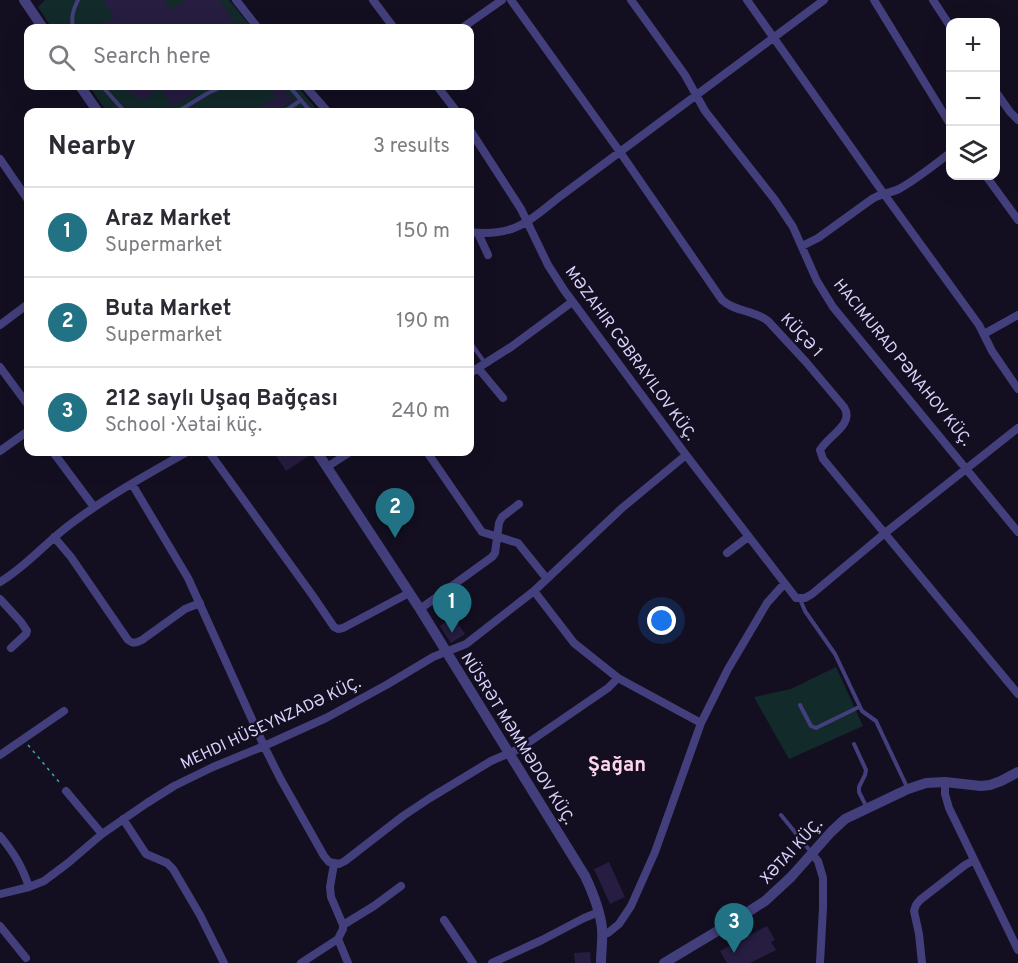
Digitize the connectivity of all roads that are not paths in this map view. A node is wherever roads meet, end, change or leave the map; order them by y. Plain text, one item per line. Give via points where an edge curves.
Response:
1 (24, 0) edge
2 (78, 0) edge
3 (236, 0) edge
4 (373, 0) edge
5 (502, 0) edge
6 (511, 0) edge
7 (631, 0) edge
8 (747, 0) edge
9 (824, 0) edge
10 (874, 0) edge
11 (933, 0) edge
12 (946, 19) edge
13 (40, 24) edge
14 (72, 24) edge
15 (255, 24) edge
16 (391, 24) edge
17 (468, 24) edge
18 (772, 38) junction
19 (85, 90) edge
20 (106, 90) edge
21 (215, 90) edge
22 (292, 90) edge
23 (309, 90) edge
24 (440, 90) edge
25 (696, 95) junction
26 (1000, 98) edge
27 (301, 100) junction
28 (96, 108) edge
29 (121, 108) edge
30 (184, 108) edge
31 (290, 108) edge
32 (308, 108) edge
33 (324, 108) edge
34 (454, 108) edge
35 (946, 116) edge
36 (1018, 120) edge
37 (474, 136) edge
38 (620, 152) junction
39 (946, 156) edge
40 (0, 159) edge
41 (989, 180) edge
42 (24, 194) edge
43 (884, 194) junction
44 (1018, 220) edge
45 (528, 221) junction
46 (474, 233) edge
47 (802, 246) junction
48 (488, 255) dead end
49 (572, 302) junction
50 (24, 307) edge
51 (1018, 315) edge
52 (0, 325) edge
53 (984, 334) junction
54 (0, 368) edge
55 (477, 368) edge
56 (1018, 389) edge
57 (504, 398) dead end
58 (24, 400) edge
59 (1018, 428) edge
60 (24, 434) edge
61 (0, 451) edge
62 (686, 455) junction
63 (56, 456) edge
64 (180, 456) edge
65 (212, 456) edge
66 (320, 456) edge
67 (344, 456) edge
68 (430, 456) edge
69 (327, 467) junction
70 (967, 469) junction
71 (132, 483) junction
72 (519, 504) dead end
73 (94, 507) junction
74 (1018, 532) edge
75 (885, 533) junction
76 (54, 537) junction
77 (498, 537) junction
78 (748, 537) junction
79 (727, 553) dead end
80 (547, 579) junction
81 (0, 582) edge
82 (784, 584) junction
83 (534, 591) junction
84 (409, 593) junction
85 (0, 599) edge
86 (800, 599) junction
87 (200, 603) junction
88 (420, 609) junction
89 (10, 648) dead end
90 (445, 652) junction
91 (618, 678) junction
92 (1018, 694) edge
93 (800, 705) dead end
94 (860, 707) junction
95 (64, 711) dead end
96 (702, 723) junction
97 (854, 744) dead end
98 (264, 746) junction
99 (510, 754) junction
100 (0, 755) edge
101 (1018, 772) edge
102 (945, 782) junction
103 (908, 789) junction
104 (66, 791) road end
105 (867, 809) junction
106 (781, 815) dead end
107 (123, 819) junction
108 (102, 834) junction
109 (0, 836) edge
110 (812, 854) junction
111 (974, 860) junction
112 (334, 864) junction
113 (401, 886) dead end
114 (28, 887) junction
115 (0, 894) edge
116 (599, 912) junction
117 (444, 920) dead end
118 (343, 925) junction
119 (0, 927) edge
120 (602, 934) junction
121 (338, 939) junction
122 (1018, 950) edge
123 (26, 958) dead end
124 (495, 962) edge
125 (224, 963) edge
126 (301, 963) edge
127 (348, 963) edge
128 (473, 963) edge
129 (601, 963) edge
130 (664, 963) edge
131 (820, 963) edge
132 (922, 963) edge

1 - 13 street
2 - 14 lane
3 - 15 street
4 - 16 street
5 - 17 street
6 - 38 street, KÜÇƏ 1
7 - 25 street
8 - 18 street
9 - 18 street
10 - 35 street
11 - 12 street
18 - 25 street
18 - 43 street
19 - 28 street
20 - 29 lane
21 - 30 lane
22 - 27 lane
23 - 33 street
24 - 34 street
25 - 38 street
25 - 47 street via 775,200
26 - 36 street
27 - 31 lane
27 - 32 lane
37 - 45 street
38 - 45 street
38 - 75 street, KÜÇƏ 1 via 722,300 768,321 848,412 845,423 823,444 820,455
39 - 43 street via 901,188
40 - 42 street
41 - 44 street
43 - 47 street via 872,198
43 - 53 street
45 - 46 street via 505,232
45 - 49 street via 548,265
46 - 48 street
47 - 70 street via 833,307
49 - 55 street
49 - 62 street
50 - 52 street
51 - 53 street
53 - 56 street
54 - 58 street
55 - 57 street
59 - 70 street
60 - 61 street
62 - 78 street
62 - 80 street, MEHDI HÜSEYNZADƏ KÜÇ. via 622,508
63 - 73 street
64 - 71 street
65 - 84 street via 334,627 343,628
66 - 69 street, NÜSRƏT MƏMMƏDOV KÜÇ.
67 - 69 street
68 - 77 street via 482,532
69 - 84 street, NÜSRƏT MƏMMƏDOV KÜÇ.
70 - 74 street
70 - 75 street
71 - 73 street
71 - 87 street
72 - 77 street via 502,516
73 - 76 street
75 - 86 street via 812,594
75 - 92 street, KÜÇƏ 1
76 - 81 street
76 - 87 street via 131,642 142,640 185,609
77 - 80 street via 518,543
77 - 88 street via 492,557
78 - 79 street
78 - 82 street
80 - 83 street, MEHDI HÜSEYNZADƏ KÜÇ.
82 - 86 street
82 - 96 street via 767,603 728,669
83 - 90 street, MEHDI HÜSEYNZADƏ KÜÇ. via 466,644
83 - 91 street via 574,643
84 - 88 street, NÜSRƏT MƏMMƏDOV KÜÇ.
85 - 89 street via 27,631
86 - 94 lane via 835,654
87 - 98 street
88 - 90 street, NÜSRƏT MƏMMƏDOV KÜÇ.
90 - 98 street, MEHDI HÜSEYNZADƏ KÜÇ. via 326,718
90 - 99 street, NÜSRƏT MƏMMƏDOV KÜÇ.
91 - 96 street
91 - 99 street
93 - 94 lane via 816,728
94 - 103 lane via 876,721
95 - 100 street
96 - 120 street via 640,888 626,916
97 - 105 lane via 866,770 859,792
98 - 107 street, MEHDI HÜSEYNZADƏ KÜÇ. via 188,779
98 - 112 street via 324,856
99 - 112 street via 491,761 430,798 345,861
99 - 116 street, NÜSRƏT MƏMMƏDOV KÜÇ. via 585,876
101 - 102 street, XƏTAI KÜÇ. via 990,785
102 - 103 street, XƏTAI KÜÇ.
102 - 111 street via 949,808
103 - 105 street, XƏTAI KÜÇ.
104 - 108 street
105 - 110 street, XƏTAI KÜÇ. via 838,824
106 - 110 lane
107 - 108 street, MEHDI HÜSEYNZADƏ KÜÇ.
107 - 125 street via 146,854 173,869
108 - 114 street, MEHDI HÜSEYNZADƏ KÜÇ. via 44,881
109 - 114 street via 22,867
110 - 130 street, XƏTAI KÜÇ. via 765,901
110 - 131 street via 823,878
111 - 122 street
111 - 132 street via 916,905
112 - 118 street via 331,897
113 - 118 street
114 - 115 street, MEHDI HÜSEYNZADƏ KÜÇ.
116 - 120 street, NÜSRƏT MƏMMƏDOV KÜÇ.
116 - 124 street
117 - 128 street
118 - 121 street
119 - 123 street
120 - 129 street, NÜSRƏT MƏMMƏDOV KÜÇ.
121 - 126 street
121 - 127 street

